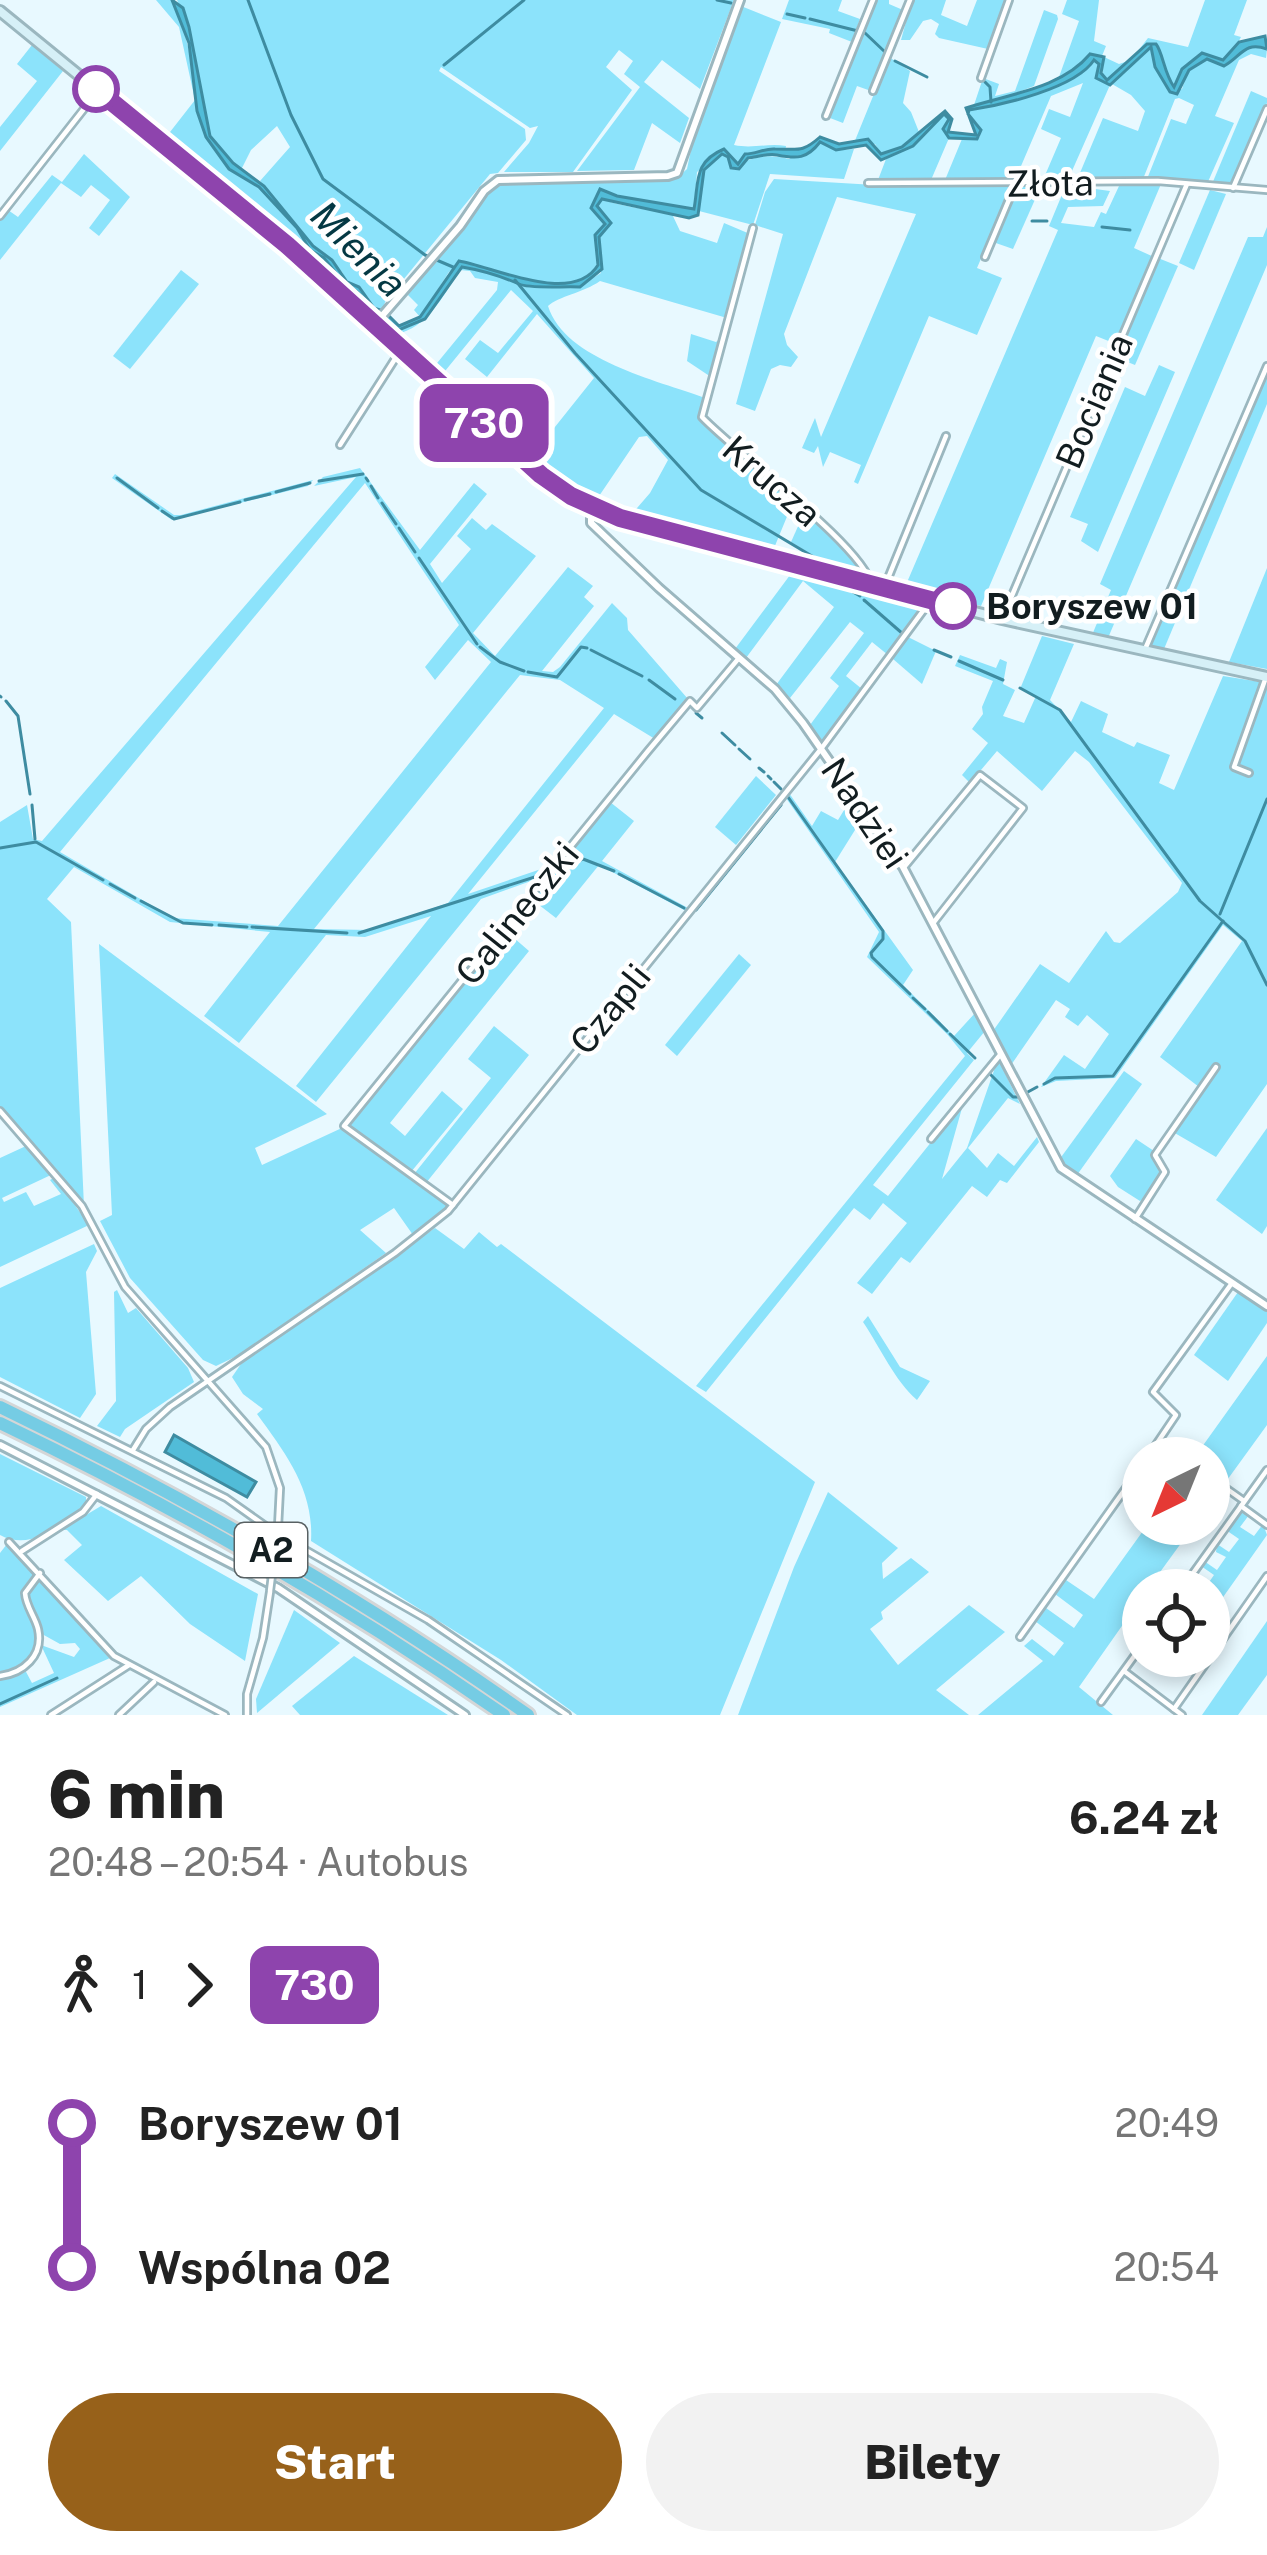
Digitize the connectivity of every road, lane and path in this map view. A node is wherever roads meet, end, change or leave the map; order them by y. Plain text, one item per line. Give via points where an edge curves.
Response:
1 (740, 0) edge
2 (873, 0) edge
3 (910, 0) edge
4 (1009, 0) edge
5 (0, 11) edge
6 (982, 78) dead end
7 (98, 91) junction
8 (873, 91) dead end
9 (1267, 110) edge
10 (826, 116) dead end
11 (868, 183) dead end
12 (1016, 183) junction
13 (1186, 184) junction
14 (1233, 188) junction
15 (1267, 190) edge
16 (0, 216) edge
17 (753, 228) dead end
18 (985, 256) dead end
19 (380, 318) junction
20 (402, 348) junction
21 (1267, 366) edge
22 (946, 436) dead end
23 (340, 446) dead end
24 (591, 507) junction
25 (871, 585) junction
26 (884, 588) junction
27 (929, 602) junction
28 (1002, 619) junction
29 (1144, 652) junction
30 (739, 658) junction
31 (1267, 677) edge
32 (821, 749) junction
33 (1249, 773) dead end
34 (903, 867) junction
35 (934, 922) junction
36 (1000, 1055) junction
37 (1216, 1067) dead end
38 (0, 1111) edge
39 (931, 1139) dead end
40 (453, 1205) junction
41 (1135, 1219) junction
42 (1232, 1283) junction
43 (1267, 1306) edge
44 (208, 1381) junction
45 (0, 1385) edge
46 (0, 1407) edge
47 (0, 1423) edge
48 (1161, 1437) edge
49 (0, 1445) edge
50 (133, 1450) junction
51 (1267, 1470) edge
52 (98, 1493) junction
53 (1122, 1493) edge
54 (1230, 1493) edge
55 (1242, 1504) junction
56 (1267, 1525) edge
57 (10, 1542) dead end
58 (22, 1551) junction
59 (1196, 1569) edge
60 (40, 1573) junction
61 (1267, 1576) edge
62 (1020, 1637) dead end
63 (129, 1665) junction
64 (1122, 1674) edge
65 (0, 1676) edge
66 (1132, 1677) edge
67 (156, 1680) junction
68 (1101, 1702) dead end
69 (1174, 1709) junction
70 (51, 1715) edge
71 (119, 1715) edge
72 (225, 1715) edge
73 (247, 1715) edge
74 (466, 1715) edge
75 (504, 1715) edge
76 (529, 1715) edge
77 (567, 1715) edge
78 (1183, 1715) edge

1 - 19 street via 677,173 498,180
2 - 10 street
3 - 8 street
4 - 6 street
5 - 7 main road
7 - 16 street
7 - 19 main road
9 - 14 street
11 - 12 street, Złota
12 - 13 street, Złota
12 - 18 street
13 - 14 street, Złota
13 - 28 street, Bociania
14 - 15 street, Złota
17 - 25 street, Krucza via 702,417 848,547
19 - 20 main road
20 - 23 street
20 - 24 main road via 541,475
21 - 29 street
22 - 26 street
24 - 25 main road
24 - 30 street, Nadziei via 592,524
25 - 26 main road
26 - 27 main road
27 - 28 main road
27 - 32 street, Czapli
28 - 29 main road
29 - 31 main road
30 - 32 street, Nadziei via 782,696
30 - 40 street, Calineczki via 697,708 690,701 344,1126
31 - 33 street via 1234,767
32 - 34 street, Nadziei
32 - 40 street, Czapli
34 - 35 street, Nadziei
34 - 35 street via 982,774 1023,808
35 - 36 street, Nadziei
36 - 39 street
36 - 41 street, Nadziei via 1056,1163
37 - 41 street via 1155,1154 1165,1172
38 - 44 street via 74,1195 125,1287
40 - 44 street, Czapli
41 - 42 street
42 - 43 street
42 - 48 street via 1153,1392 1176,1415
44 - 50 street, Czapli via 155,1420
44 - 73 street, bridge via 258,1436 280,1488
45 - 50 street
46 - 76 highway, A2 via 251,1538
47 - 75 highway, A2 via 244,1550
49 - 52 street
50 - 77 street via 405,1605
51 - 55 street
52 - 58 street via 83,1512
52 - 74 street via 278,1588
53 - 62 street
54 - 55 street
55 - 56 street
55 - 59 street
57 - 58 street
58 - 60 street
60 - 63 street
60 - 65 street via 25,1593 39,1632 36,1652 24,1669
61 - 69 street
63 - 67 street
63 - 70 street
64 - 68 street
66 - 69 street
67 - 71 street
67 - 72 street
69 - 78 street

